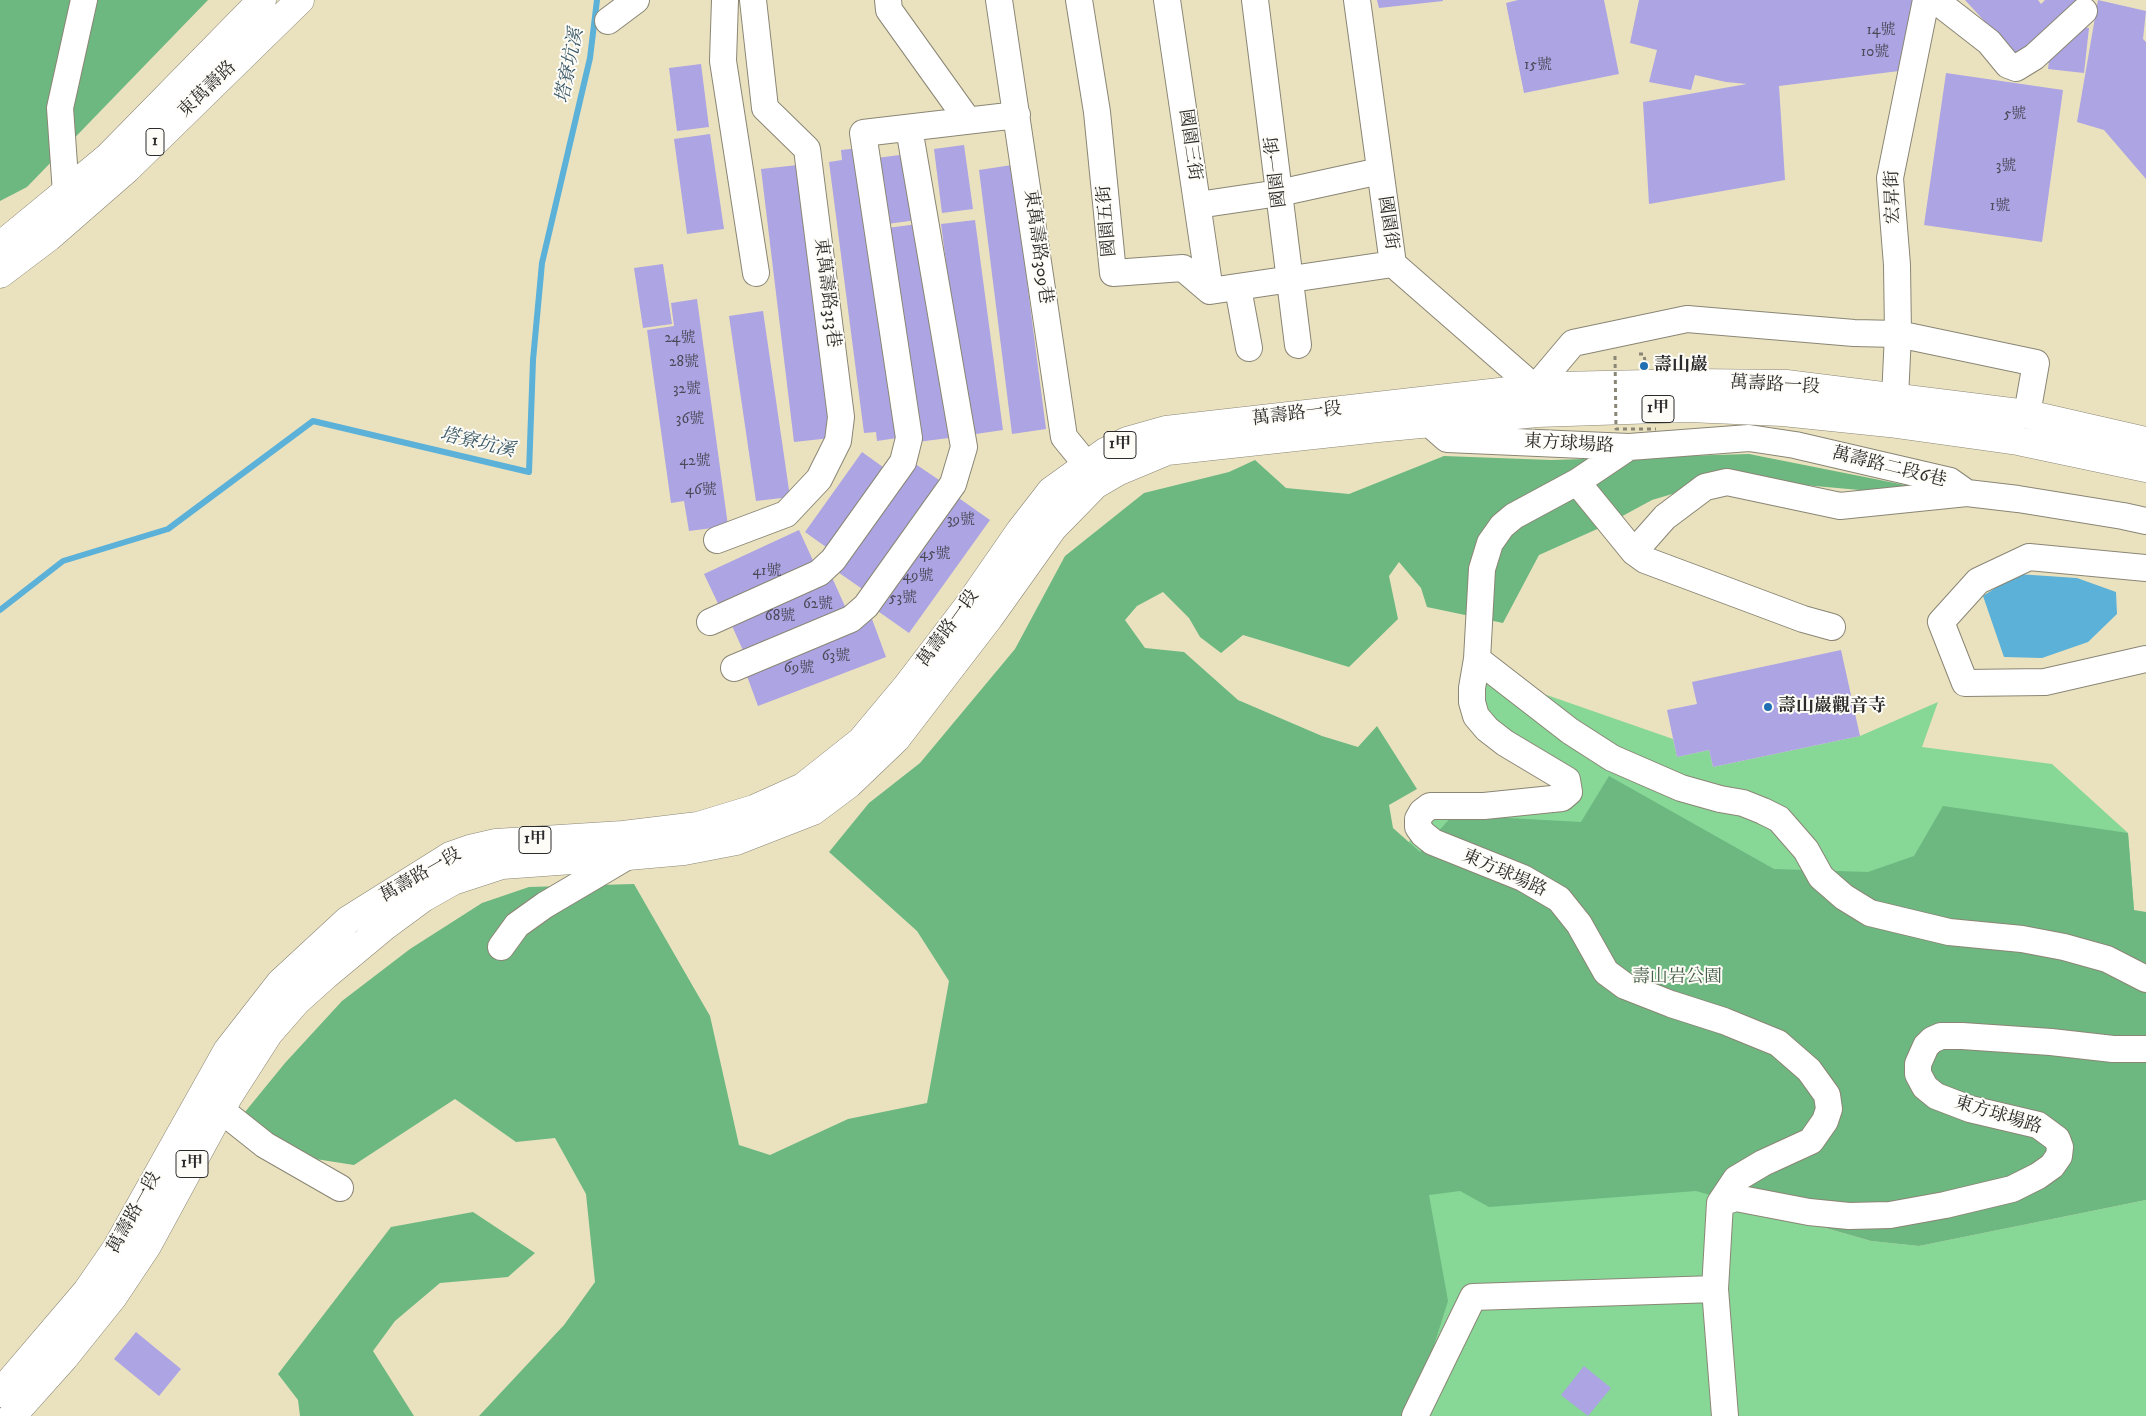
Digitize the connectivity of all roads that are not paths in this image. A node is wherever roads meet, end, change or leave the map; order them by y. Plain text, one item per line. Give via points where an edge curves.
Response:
1 (84, 0) edge
2 (262, 0) edge
3 (300, 0) edge
4 (636, 0) edge
5 (726, 0) edge
6 (753, 0) edge
7 (888, 0) edge
8 (999, 0) edge
9 (1079, 0) edge
10 (1167, 0) edge
11 (1256, 0) edge
12 (1357, 0) edge
13 (1926, 0) edge
14 (1935, 0) edge
15 (2084, 11) dead end
16 (608, 21) dead end
17 (1017, 115) junction
18 (967, 119) junction
19 (909, 128) junction
20 (1380, 171) junction
21 (66, 193) junction
22 (1279, 193) junction
23 (1198, 205) junction
24 (0, 246) edge
25 (1393, 264) junction
26 (756, 273) dead end
27 (0, 274) edge
28 (1290, 280) junction
29 (1238, 288) junction
30 (1210, 291) junction
31 (1898, 334) junction
32 (1298, 345) dead end
33 (1249, 348) dead end
34 (1895, 398) junction
35 (1536, 401) junction
36 (1429, 413) junction
37 (2027, 414) junction
38 (2146, 441) edge
39 (1629, 447) junction
40 (2146, 468) edge
41 (1091, 474) junction
42 (1578, 482) junction
43 (1967, 493) junction
44 (2146, 522) edge
45 (717, 540) dead end
46 (1634, 552) junction
47 (2146, 568) edge
48 (710, 622) dead end
49 (1832, 626) dead end
50 (1477, 658) junction
51 (2146, 659) edge
52 (734, 668) dead end
53 (626, 846) junction
54 (501, 948) dead end
55 (2146, 978) edge
56 (2146, 1049) edge
57 (220, 1110) junction
58 (340, 1188) dead end
59 (1720, 1203) junction
60 (1715, 1289) junction
61 (0, 1393) edge
62 (12, 1416) edge
63 (1415, 1416) edge
64 (1725, 1416) edge

1 - 21 street via 60,108
2 - 21 main road, 東萬壽路 / 1 via 108,157
3 - 27 main road, 東萬壽路 / 1 via 127,168 49,237
4 - 16 street
5 - 26 street via 722,61
6 - 45 street, 東萬壽路313巷 via 765,108 807,149 841,417 838,441 819,479 786,514
7 - 18 street via 889,10
8 - 17 street, 東萬壽路309巷
9 - 30 street, 國園五街 via 1097,112 1113,273 1184,268
10 - 23 street, 國園三街
11 - 22 street, 國園一街
12 - 20 street, 國園街
13 - 31 street, 宏昇街 via 1890,178 1897,265
14 - 15 street via 1989,42 2008,65 2016,68 2034,57
17 - 18 street
17 - 41 street, 東萬壽路309巷 via 1064,436
18 - 19 street
19 - 48 street via 863,133 909,438 903,462 833,560 819,573
19 - 52 street via 964,447 953,484 866,606 851,619
20 - 22 street
20 - 25 street, 國園街
21 - 24 main road, 東萬壽路 / 1
22 - 23 street
22 - 28 street, 國園一街
23 - 30 street, 國園三街
25 - 28 street
25 - 35 street, 國園街
28 - 29 street
28 - 32 street, 國園一街
29 - 30 street
29 - 33 street
31 - 34 street, 宏昇街
31 - 35 street via 1687,319 1574,343
31 - 37 street via 2036,363
34 - 35 main road, 萬壽路一段 / 1甲 via 1786,384 1694,383
34 - 37 main road, 萬壽路一段 / 1甲
35 - 36 main road, 萬壽路一段 / 1甲
35 - 40 main road, 萬壽路一段 / 1甲 via 1793,413 1889,423 2018,441
36 - 39 street, 東方球場路 via 1448,439
36 - 41 main road, 萬壽路一段 / 1甲 via 1166,430 1127,441 1105,452
37 - 38 main road, 萬壽路一段 / 1甲
39 - 42 street, 東方球場路
39 - 43 street, 萬壽路二段6巷 via 1750,438 1795,445 1950,481
41 - 53 main road, 萬壽路一段 / 1甲 via 1051,491 913,679 861,741 803,787 754,809
42 - 46 street
42 - 50 street, 東方球場路 via 1514,516 1490,543 1482,569
43 - 44 street, 萬壽路二段6巷 via 2018,498
43 - 46 street via 1840,506 1727,482 1705,487 1665,516
46 - 49 street via 1645,560 1803,620
47 - 51 street via 2029,557 1978,581 1941,622 1964,683 2046,682
50 - 55 street via 1570,731 1612,758 1681,788 1743,803 1779,819 1806,850 1821,877 1870,913 1949,932 2022,939 2064,947 2108,959
50 - 59 street, 東方球場路 via 1472,688 1476,716 1486,729 1505,743 1567,780 1569,792 1562,798 1484,806 1430,806 1418,819 1422,834 1450,850 1523,878 1559,899 1580,924 1606,972 1625,986 1778,1044 1809,1070 1827,1095 1829,1109 1825,1121 1811,1141 1736,1179
53 - 54 street via 517,925
53 - 57 main road, 萬壽路一段 / 1甲 via 502,864 453,881 423,898 370,938 297,1001 269,1033
53 - 61 main road, 萬壽路一段 / 1甲 via 496,842 442,861 348,920 280,983 227,1051 116,1249 87,1290
56 - 59 street, 東方球場路 via 1962,1036 1941,1036 1926,1046 1918,1064 1918,1074 1925,1087 1936,1096 1970,1109 2038,1125 2057,1139 2059,1156 2052,1166 2012,1189 1890,1215 1849,1216 1809,1212 1736,1198
57 - 58 street via 265,1145
57 - 62 main road, 萬壽路一段 / 1甲 via 147,1246 113,1297
59 - 60 street
60 - 63 street via 1473,1296
60 - 64 street

